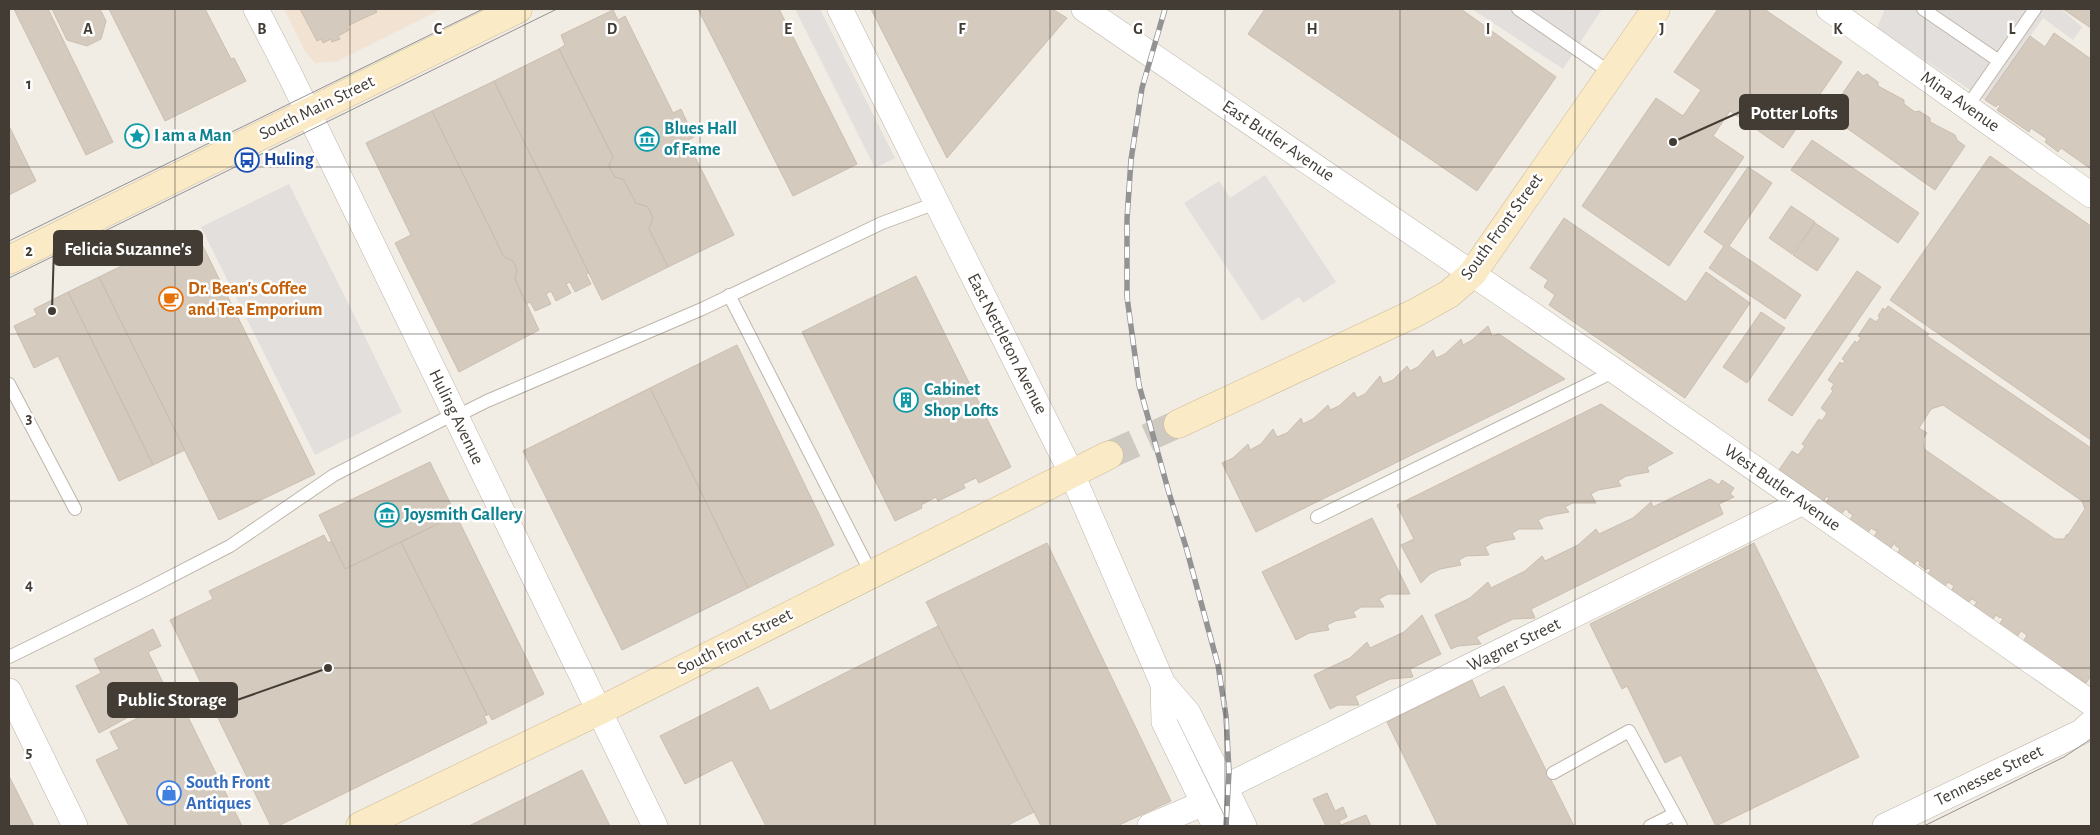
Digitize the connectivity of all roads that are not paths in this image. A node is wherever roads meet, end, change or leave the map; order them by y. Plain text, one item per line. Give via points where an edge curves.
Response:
1 (256, 9) edge
2 (518, 9) edge
3 (840, 9) edge
4 (1084, 9) edge
5 (1518, 9) edge
6 (1656, 9) edge
7 (1829, 9) edge
8 (1923, 9) edge
9 (2035, 9) edge
10 (1999, 61) junction
11 (1611, 73) junction
12 (1967, 108) junction
13 (307, 112) junction
14 (2091, 195) edge
15 (936, 203) junction
16 (9, 260) edge
17 (1472, 274) junction
18 (729, 295) junction
19 (1615, 371) junction
20 (9, 384) edge
21 (455, 415) junction
22 (1178, 424) tunnel mouth
23 (1110, 455) tunnel mouth
24 (1071, 472) junction
25 (1803, 502) junction
26 (75, 509) dead end
27 (1317, 517) dead end
28 (871, 573) junction
29 (9, 657) edge
30 (1163, 684) junction
31 (9, 691) edge
32 (2091, 703) edge
33 (599, 711) junction
34 (2091, 724) edge
35 (1552, 773) dead end
36 (1225, 787) junction
37 (1204, 802) junction
38 (1674, 814) junction
39 (75, 826) edge
40 (360, 826) edge
41 (655, 826) edge
42 (1150, 826) edge
43 (1215, 826) edge
44 (1244, 826) edge
45 (1650, 826) edge
46 (1681, 826) edge
47 (1885, 826) edge

1 - 13 street, Huling Avenue
2 - 13 main road, South Main Street
3 - 15 street, East Nettleton Avenue
4 - 17 street, East Butler Avenue
5 - 11 lane
6 - 11 main road, South Front Street
7 - 12 street, Mina Avenue
8 - 10 lane
9 - 10 lane
10 - 12 lane
11 - 17 main road, South Front Street
12 - 14 street, Mina Avenue
13 - 16 main road, South Main Street
13 - 21 street, Huling Avenue
15 - 18 lane via 882,223
15 - 24 street, East Nettleton Avenue
17 - 19 street, West Butler Avenue
17 - 22 main road, South Front Street via 1449,294 1415,313
18 - 21 lane
18 - 28 lane
19 - 25 street, West Butler Avenue
19 - 27 lane
20 - 26 lane
21 - 29 lane via 334,475 230,546
21 - 33 street, Huling Avenue
23 - 24 main road, South Front Street
24 - 28 main road, South Front Street
24 - 30 street, East Nettleton Avenue
25 - 32 street, West Butler Avenue
25 - 36 street, Wagner Street
28 - 33 main road, South Front Street
30 - 36 street, East Nettleton Avenue via 1188,713
30 - 37 street, East Nettleton Avenue via 1164,722
31 - 39 street
33 - 40 main road, South Front Street
33 - 41 street, Huling Avenue
34 - 47 street, Tennessee Street via 2081,732
35 - 38 lane via 1629,731
36 - 44 street, East Nettleton Avenue
37 - 42 street
37 - 43 street, East Nettleton Avenue
38 - 45 lane
38 - 46 lane

